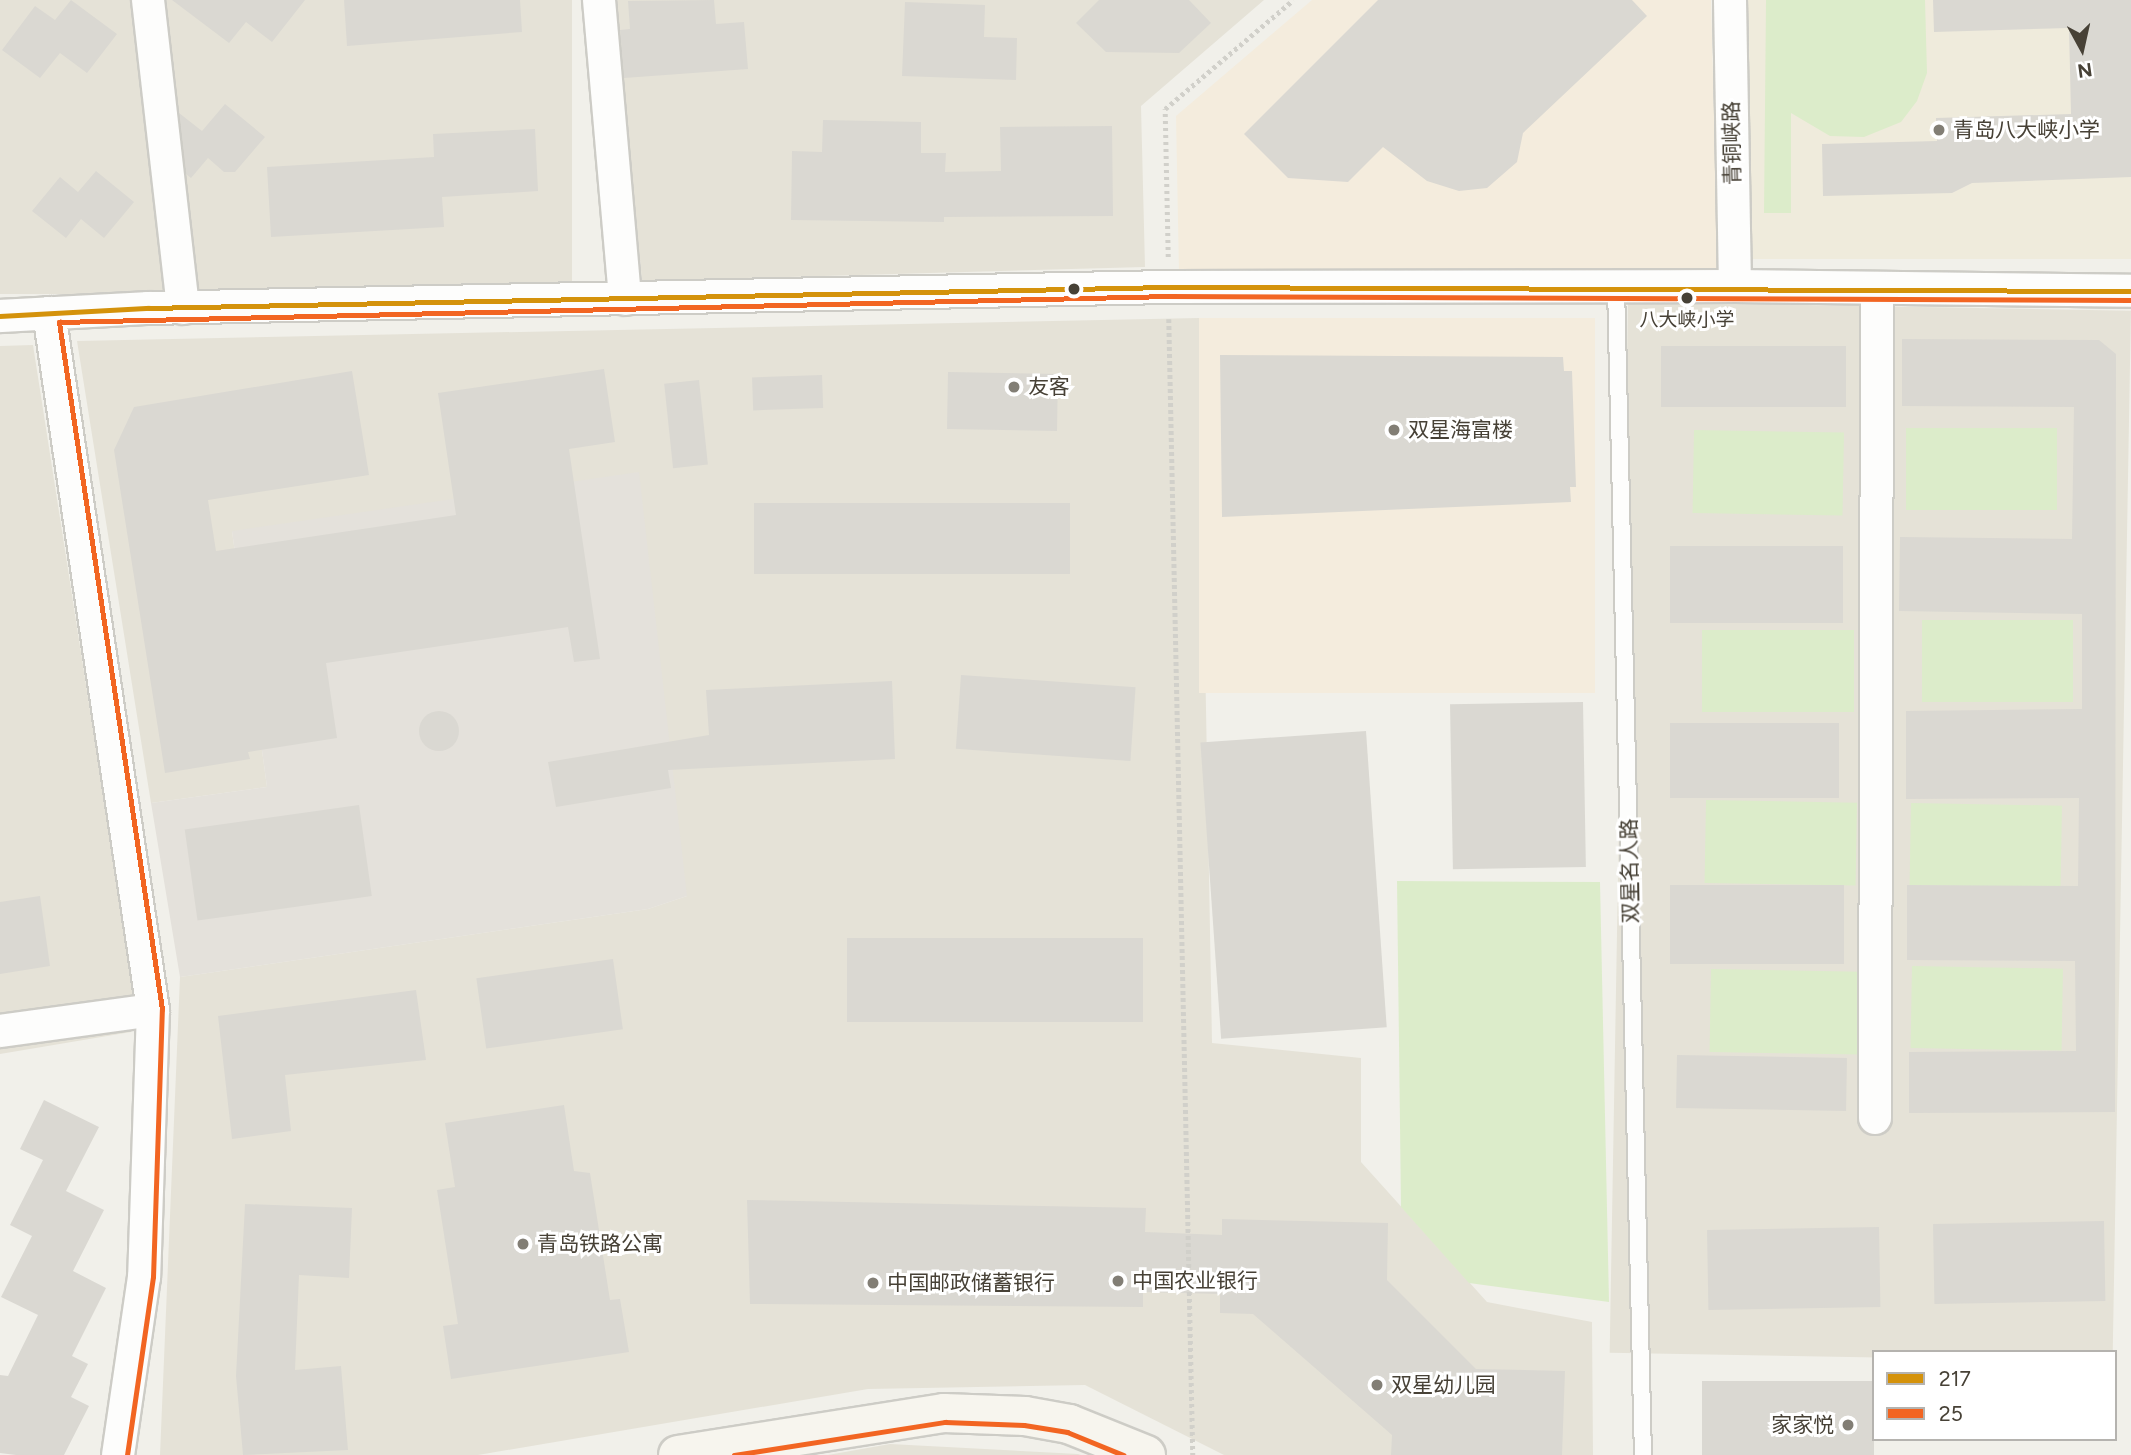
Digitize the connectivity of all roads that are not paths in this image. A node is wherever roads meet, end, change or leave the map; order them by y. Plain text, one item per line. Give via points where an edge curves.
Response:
1 (148, 0) edge
2 (599, 0) edge
3 (1730, 0) edge
4 (1616, 286) junction
5 (1735, 286) junction
6 (1877, 288) junction
7 (2131, 291) edge
8 (625, 299) junction
9 (183, 308) junction
10 (50, 313) junction
11 (0, 316) edge
12 (153, 1010) junction
13 (0, 1031) edge
14 (1875, 1118) dead end
15 (118, 1455) edge
16 (678, 1455) edge
17 (1146, 1455) edge
18 (1643, 1455) edge

1 - 9 street
2 - 8 street
3 - 5 street, 青铜峡路
4 - 5 street
4 - 8 street via 1169,287
4 - 18 lane, 双星名人路
5 - 6 street
6 - 7 street
6 - 14 street
8 - 9 street
9 - 10 street
10 - 11 street
10 - 12 street
12 - 13 street
12 - 15 street via 144,1278
16 - 17 main road via 944,1413 1025,1416 1069,1424

